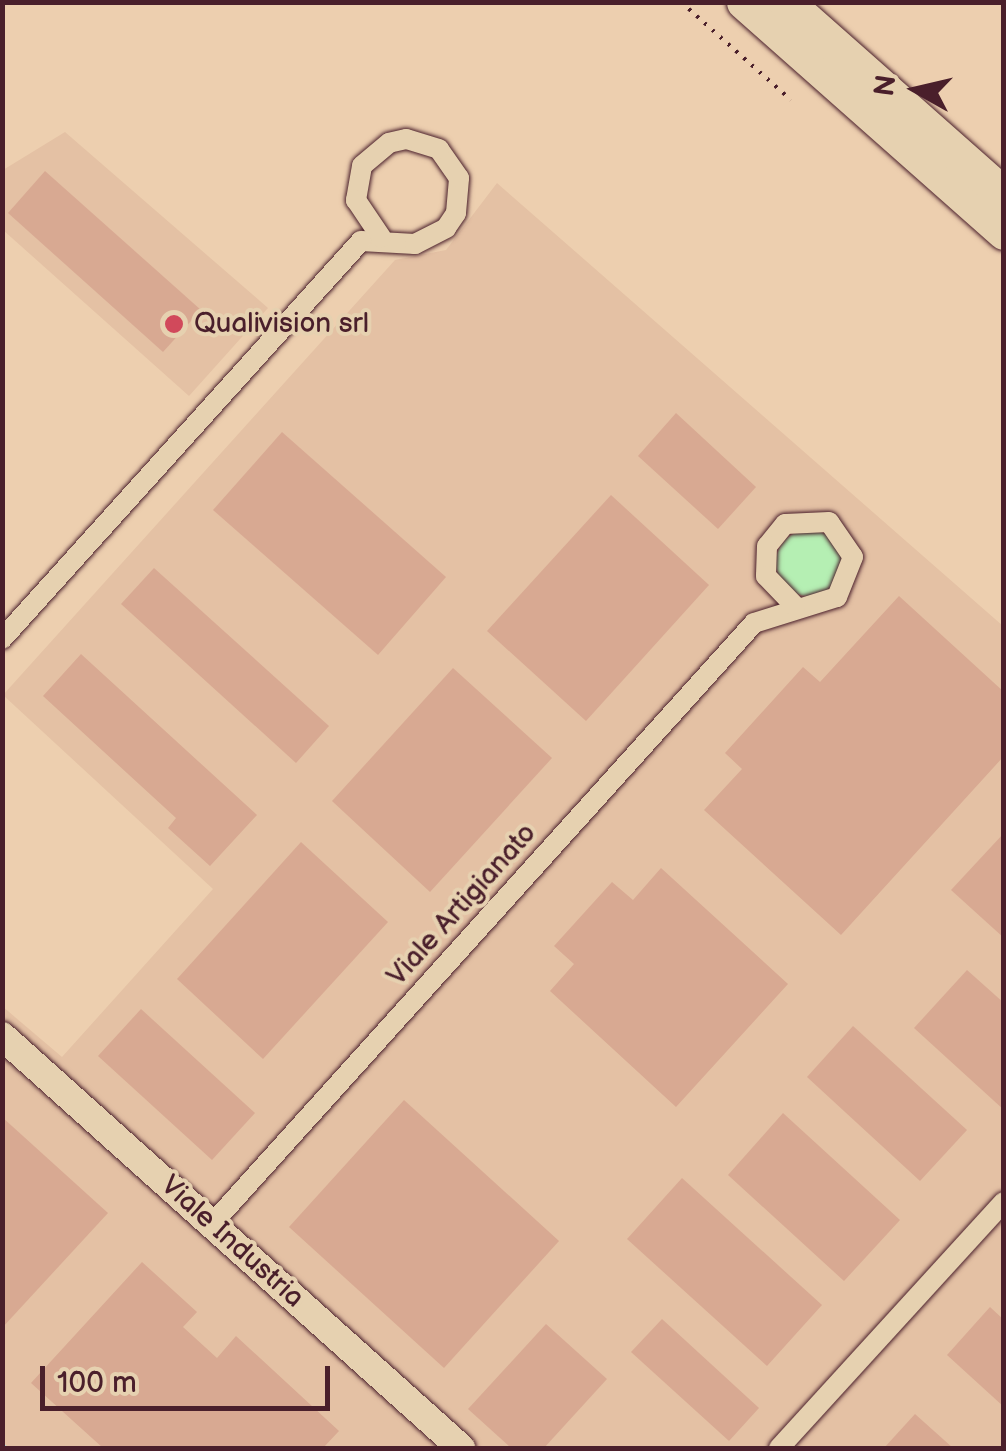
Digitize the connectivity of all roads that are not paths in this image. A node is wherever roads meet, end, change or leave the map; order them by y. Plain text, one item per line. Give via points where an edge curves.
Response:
1 (744, 2) edge
2 (786, 2) edge
3 (1004, 195) edge
4 (1004, 232) edge
5 (371, 239) junction
6 (766, 576) junction
7 (795, 606) junction
8 (754, 622) junction
9 (2, 640) edge
10 (2, 1036) edge
11 (1004, 1202) edge
12 (212, 1224) junction
13 (461, 1448) edge
14 (779, 1448) edge

1 - 4 highway
2 - 3 highway
5 - 5 street via 415,244 446,228 460,196 452,162 439,150 406,139 373,152 356,182
5 - 9 street
6 - 7 street
6 - 7 street via 766,546 786,524 814,518 841,531 853,558 847,586 824,605
6 - 8 street
7 - 8 street
8 - 12 street, Viale Artigianato
10 - 12 street, Viale Industria
11 - 14 street
12 - 13 street, Viale Industria

